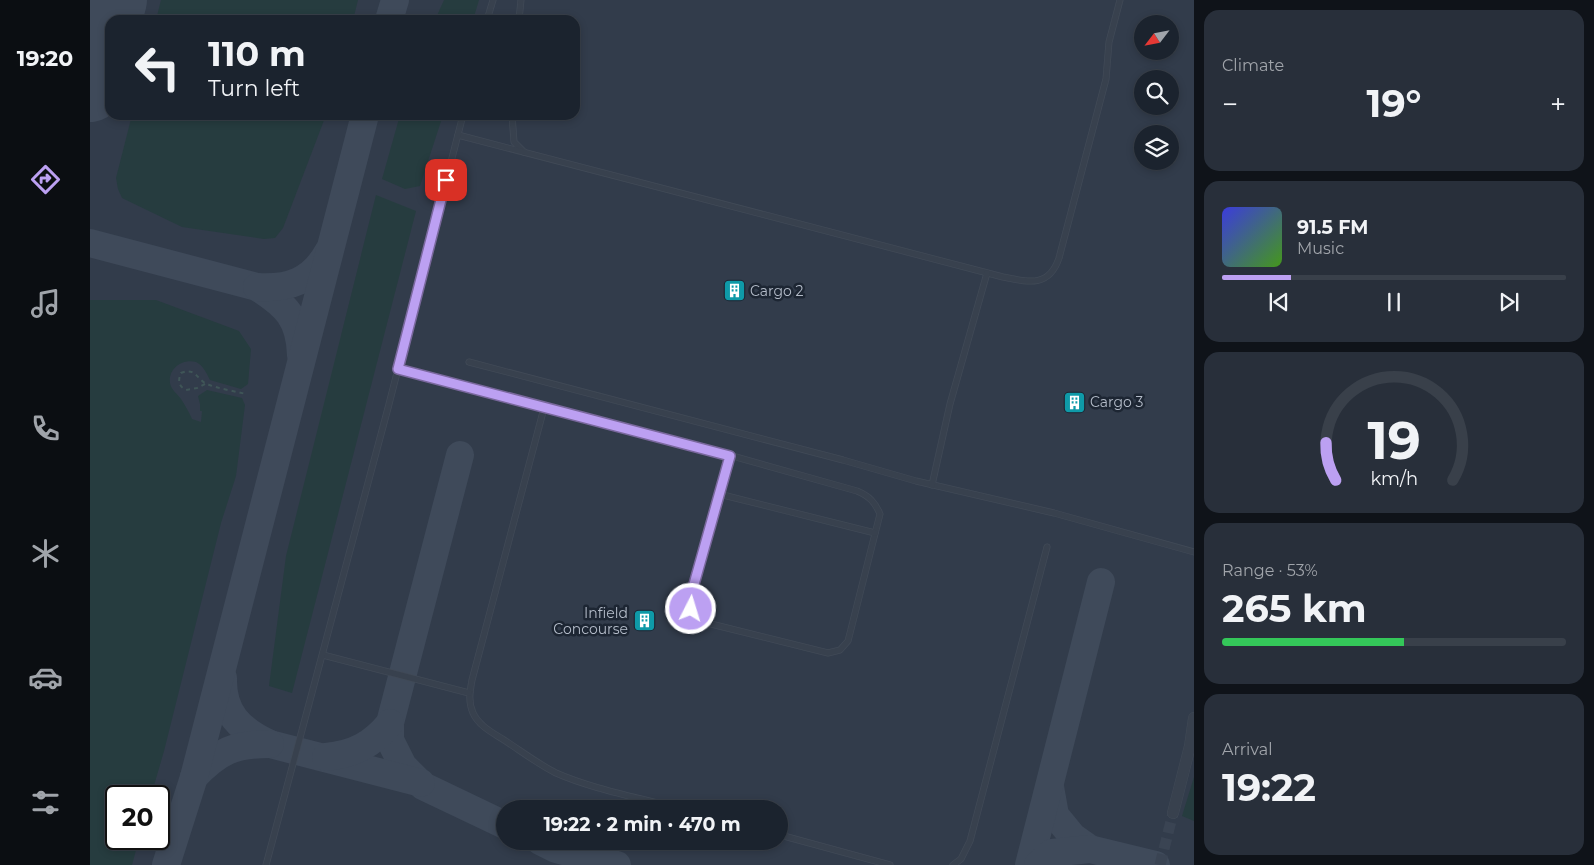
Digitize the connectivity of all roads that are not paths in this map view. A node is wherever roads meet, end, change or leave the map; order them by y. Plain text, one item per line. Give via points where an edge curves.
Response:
1 (493, 0) edge
2 (522, 0) edge
3 (1120, 0) edge
4 (488, 15) edge
5 (519, 15) edge
6 (461, 120) edge
7 (512, 120) edge
8 (458, 135) junction
9 (524, 152) junction
10 (987, 273) junction
11 (469, 362) dead end
12 (398, 369) junction
13 (544, 408) junction
14 (730, 456) junction
15 (932, 484) junction
16 (719, 494) junction
17 (875, 533) junction
18 (1047, 547) dead end
19 (1194, 552) edge
20 (323, 655) junction
21 (469, 693) junction
22 (1194, 718) edge
23 (646, 800) edge
24 (1174, 813) tunnel mouth
25 (788, 838) edge
26 (266, 865) edge
27 (890, 865) edge
28 (953, 865) edge

1 - 4 lane
2 - 5 lane
3 - 10 lane via 1109,42 1106,79 1055,268 1042,279 1030,282
6 - 8 lane
7 - 9 lane via 514,142
8 - 9 lane
8 - 12 lane
9 - 10 lane
10 - 15 lane via 950,404
11 - 15 lane
12 - 13 lane
12 - 20 lane
13 - 14 lane
13 - 21 lane
14 - 16 lane
14 - 17 lane via 865,494 880,514
15 - 19 lane via 1054,513
16 - 17 lane
16 - 17 lane via 690,602 691,609 700,620 716,625 828,653 840,650 848,640
18 - 28 lane via 970,841 960,860
20 - 21 lane
20 - 26 lane
21 - 23 lane via 479,722 531,759 572,780
22 - 24 street
25 - 27 lane

